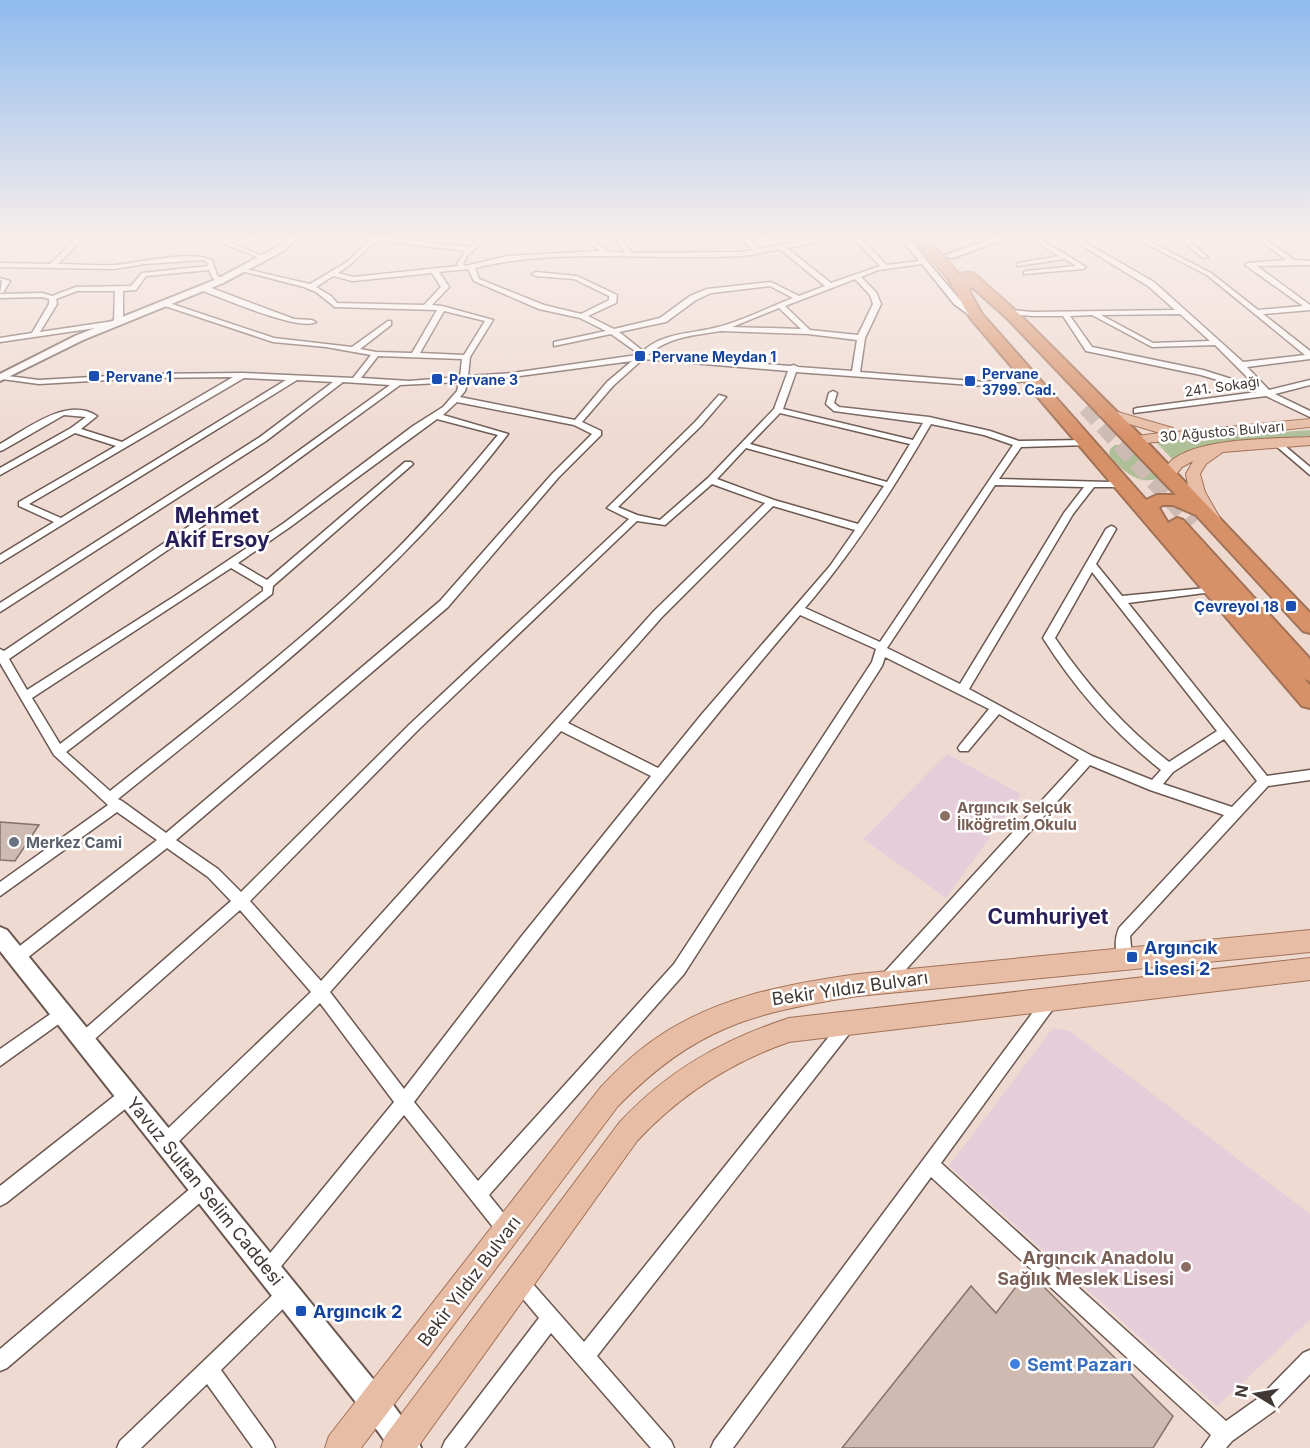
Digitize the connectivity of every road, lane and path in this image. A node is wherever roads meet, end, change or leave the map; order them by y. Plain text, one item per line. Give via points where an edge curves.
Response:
1 (53, 304) edge
2 (120, 304) edge
3 (169, 304) edge
4 (245, 304) edge
5 (334, 304) edge
6 (429, 304) edge
7 (534, 304) edge
8 (610, 304) edge
9 (685, 304) edge
10 (785, 304) edge
11 (877, 304) edge
12 (959, 304) edge
13 (971, 304) edge
14 (985, 304) edge
15 (1000, 304) edge
16 (1173, 304) edge
17 (1248, 304) edge
18 (1304, 304) edge
19 (166, 305) junction
20 (780, 305) junction
21 (426, 307) junction
22 (442, 308) junction
23 (1182, 312) junction
24 (1259, 312) junction
25 (1065, 314) junction
26 (1094, 314) junction
27 (582, 316) junction
28 (976, 316) junction
29 (1012, 316) junction
30 (122, 322) junction
31 (312, 322) dead end
32 (388, 323) dead end
33 (720, 329) junction
34 (612, 332) junction
35 (808, 332) junction
36 (35, 334) junction
37 (861, 338) junction
38 (0, 340) edge
39 (1216, 343) junction
40 (557, 344) dead end
41 (354, 350) junction
42 (376, 354) junction
43 (415, 355) junction
44 (1310, 356) edge
45 (466, 357) junction
46 (642, 357) junction
47 (1241, 365) junction
48 (794, 368) junction
49 (856, 373) junction
50 (243, 375) junction
51 (295, 377) junction
52 (1, 378) edge
53 (1030, 378) junction
54 (341, 380) junction
55 (464, 380) junction
56 (355, 381) junction
57 (1310, 382) edge
58 (397, 383) junction
59 (833, 393) dead end
60 (1268, 393) junction
61 (722, 397) dead end
62 (456, 399) junction
63 (1055, 407) junction
64 (1080, 408) tunnel mouth
65 (778, 410) junction
66 (1137, 411) dead end
67 (1310, 414) edge
68 (437, 416) junction
69 (929, 420) junction
70 (1098, 422) junction
71 (577, 423) junction
72 (1310, 423) edge
73 (74, 430) junction
74 (1195, 434) junction
75 (1135, 440) junction
76 (1310, 441) edge
77 (916, 443) junction
78 (1018, 444) junction
79 (1279, 444) junction
80 (123, 445) junction
81 (744, 445) junction
82 (1087, 445) junction
83 (0, 448) edge
84 (1224, 448) junction
85 (408, 464) dead end
86 (0, 472) edge
87 (1310, 472) edge
88 (1168, 475) junction
89 (711, 480) junction
90 (1117, 480) junction
91 (992, 482) junction
92 (1091, 484) junction
93 (889, 485) junction
94 (771, 502) junction
95 (635, 518) junction
96 (61, 522) junction
97 (1178, 527) junction
98 (1217, 527) junction
99 (860, 528) junction
100 (1111, 529) dead end
101 (0, 560) edge
102 (231, 564) junction
103 (1091, 564) junction
104 (268, 585) junction
105 (1212, 589) junction
106 (1119, 600) junction
107 (0, 608) edge
108 (799, 610) junction
109 (1310, 626) edge
110 (881, 648) junction
111 (1310, 653) edge
112 (1, 655) edge
113 (1310, 673) edge
114 (962, 690) junction
115 (26, 697) junction
116 (1310, 700) edge
117 (998, 708) junction
118 (559, 724) junction
119 (1225, 732) junction
120 (964, 748) dead end
121 (58, 752) junction
122 (1088, 759) junction
123 (1169, 769) junction
124 (660, 775) junction
125 (1310, 775) edge
126 (1264, 780) junction
127 (1154, 786) junction
128 (113, 801) junction
129 (1233, 813) junction
130 (167, 840) junction
131 (0, 890) edge
132 (241, 901) junction
133 (1310, 941) edge
134 (7, 949) edge
135 (1125, 958) junction
136 (1310, 969) edge
137 (886, 981) junction
138 (321, 992) junction
139 (1050, 1001) junction
140 (62, 1013) junction
141 (849, 1023) junction
142 (83, 1040) junction
143 (0, 1058) edge
144 (129, 1096) junction
145 (404, 1102) junction
146 (165, 1143) junction
147 (930, 1164) junction
148 (203, 1189) junction
149 (478, 1194) junction
150 (0, 1197) edge
151 (507, 1231) junction
152 (267, 1269) junction
153 (519, 1281) junction
154 (286, 1293) junction
155 (551, 1318) junction
156 (584, 1357) junction
157 (1310, 1360) edge
158 (0, 1361) edge
159 (208, 1369) junction
160 (376, 1405) junction
161 (1219, 1441) edge
162 (402, 1446) edge
163 (127, 1448) edge
164 (265, 1448) edge
165 (341, 1448) edge
166 (452, 1448) edge
167 (664, 1448) edge
168 (721, 1448) edge

1 - 36 street
2 - 30 street
3 - 19 street
4 - 31 street via 293,321
5 - 21 street
6 - 21 street
7 - 27 street
8 - 27 street
9 - 34 street via 663,320
10 - 20 street
11 - 37 street
12 - 28 street
13 - 28 highway
14 - 64 highway
15 - 29 highway
16 - 23 street
17 - 24 street
18 - 24 street via 1310,308
19 - 30 street
19 - 41 street via 273,340
20 - 33 street
20 - 35 street
21 - 22 street
22 - 43 street
22 - 45 street via 489,320
23 - 26 street
23 - 39 street
24 - 44 street
25 - 26 street
25 - 29 street
25 - 60 street via 1089,349 1225,379
26 - 39 street via 1152,345
27 - 34 street
28 - 53 highway
29 - 70 highway
30 - 36 street
30 - 52 street via 79,338
32 - 41 street
33 - 35 street
33 - 46 street via 669,339
34 - 40 street
34 - 46 street
35 - 37 street
36 - 38 street
37 - 49 street
39 - 47 street
41 - 42 street
42 - 43 street
42 - 56 street
43 - 45 street
44 - 47 street
45 - 55 street
46 - 48 street
46 - 55 street
46 - 71 street via 610,384
47 - 60 street
48 - 49 street
48 - 65 street
49 - 53 street via 985,384
50 - 51 street
50 - 52 street via 39,382
50 - 80 street
51 - 54 street
51 - 96 street
53 - 63 highway
54 - 56 street
54 - 107 street via 262,439
55 - 58 street
55 - 62 street
56 - 58 street
57 - 60 street, 241. Sokağı
58 - 112 street via 268,477
59 - 69 street via 830,404 837,409
60 - 66 street, 241. Sokağı
60 - 67 street
61 - 95 street via 612,508
62 - 68 street
62 - 71 street
63 - 70 highway via 1077,422
63 - 82 highway
65 - 77 street
65 - 81 street
68 - 102 street
68 - 128 street via 504,434 383,569
69 - 77 street
69 - 78 street via 975,429
70 - 74 main road
70 - 75 highway
71 - 130 street via 598,433 555,476 444,604
72 - 74 main road, 30 Ağustos Bulvarı
73 - 80 street
73 - 83 street via 93,416 64,412
73 - 86 street
74 - 75 main road, 30 Ağustos Bulvarı
75 - 82 highway via 1104,436
75 - 88 highway
76 - 79 main road, 30 Ağustos Bulvarı
77 - 93 street
78 - 82 street
78 - 91 street
79 - 84 main road, 30 Ağustos Bulvarı
79 - 87 street
80 - 96 street via 22,504
81 - 89 street
81 - 93 street
82 - 90 highway
84 - 88 main road, 30 Ağustos Bulvarı via 1188,455 1173,465
84 - 98 main road via 1204,457 1193,474 1197,492
85 - 104 street
88 - 90 highway via 1150,486
88 - 98 highway
89 - 94 street
89 - 95 street via 662,523
90 - 92 street via 1111,485
90 - 97 highway
91 - 92 street
91 - 110 street
92 - 114 street via 1069,513
93 - 99 street
94 - 99 street
94 - 118 street via 658,614
95 - 132 street via 414,727
96 - 101 street
97 - 98 highway via 1150,507 1153,502 1183,502
97 - 105 highway
97 - 111 highway
97 - 113 highway
98 - 109 highway
99 - 108 street via 834,568
100 - 103 street
102 - 104 street
102 - 115 street
103 - 106 street
103 - 123 street via 1049,638 1078,682 1106,714
104 - 121 street via 268,592
105 - 106 street
105 - 116 highway
106 - 119 street
108 - 110 street
108 - 124 street
110 - 114 street
110 - 149 street via 878,663 679,969
112 - 115 street
114 - 117 street
115 - 121 street
117 - 120 street
117 - 122 street
118 - 124 street
118 - 138 street
119 - 123 street
119 - 126 street
121 - 128 street
122 - 127 street
122 - 137 street
123 - 127 street
124 - 145 street
125 - 126 street
126 - 129 street
127 - 129 street
128 - 130 street
128 - 131 street
129 - 135 street via 1124,933
130 - 132 street via 213,873
130 - 134 street
132 - 138 street
132 - 142 street
133 - 135 main road, Bekir Yıldız Bulvarı
134 - 140 street, Yavuz Sultan Selim Caddesi
135 - 137 main road, Bekir Yıldız Bulvarı
136 - 139 main road, Bekir Yıldız Bulvarı
137 - 151 main road, Bekir Yıldız Bulvarı via 801,992 747,1006 697,1027 660,1049 609,1097
138 - 145 street
138 - 146 street
139 - 141 main road, Bekir Yıldız Bulvarı
139 - 147 street
140 - 142 street, Yavuz Sultan Selim Caddesi
140 - 143 street
141 - 153 main road, Bekir Yıldız Bulvarı via 789,1030 761,1039 713,1061 674,1087 628,1132
141 - 156 street
142 - 144 street, Yavuz Sultan Selim Caddesi
144 - 146 street, Yavuz Sultan Selim Caddesi
144 - 150 street
145 - 149 street
145 - 152 street
146 - 148 street, Yavuz Sultan Selim Caddesi
147 - 161 street
147 - 168 street
148 - 152 street, Yavuz Sultan Selim Caddesi
148 - 158 street
149 - 151 street
151 - 160 main road, Bekir Yıldız Bulvarı
152 - 154 street, Yavuz Sultan Selim Caddesi
153 - 155 street
153 - 162 main road, Bekir Yıldız Bulvarı
154 - 159 street
154 - 160 street, Yavuz Sultan Selim Caddesi
155 - 156 street
155 - 166 street
156 - 167 street
157 - 161 street via 1267,1404
159 - 163 street
159 - 164 street
160 - 162 street, Yavuz Sultan Selim Caddesi
160 - 165 main road, Bekir Yıldız Bulvarı

